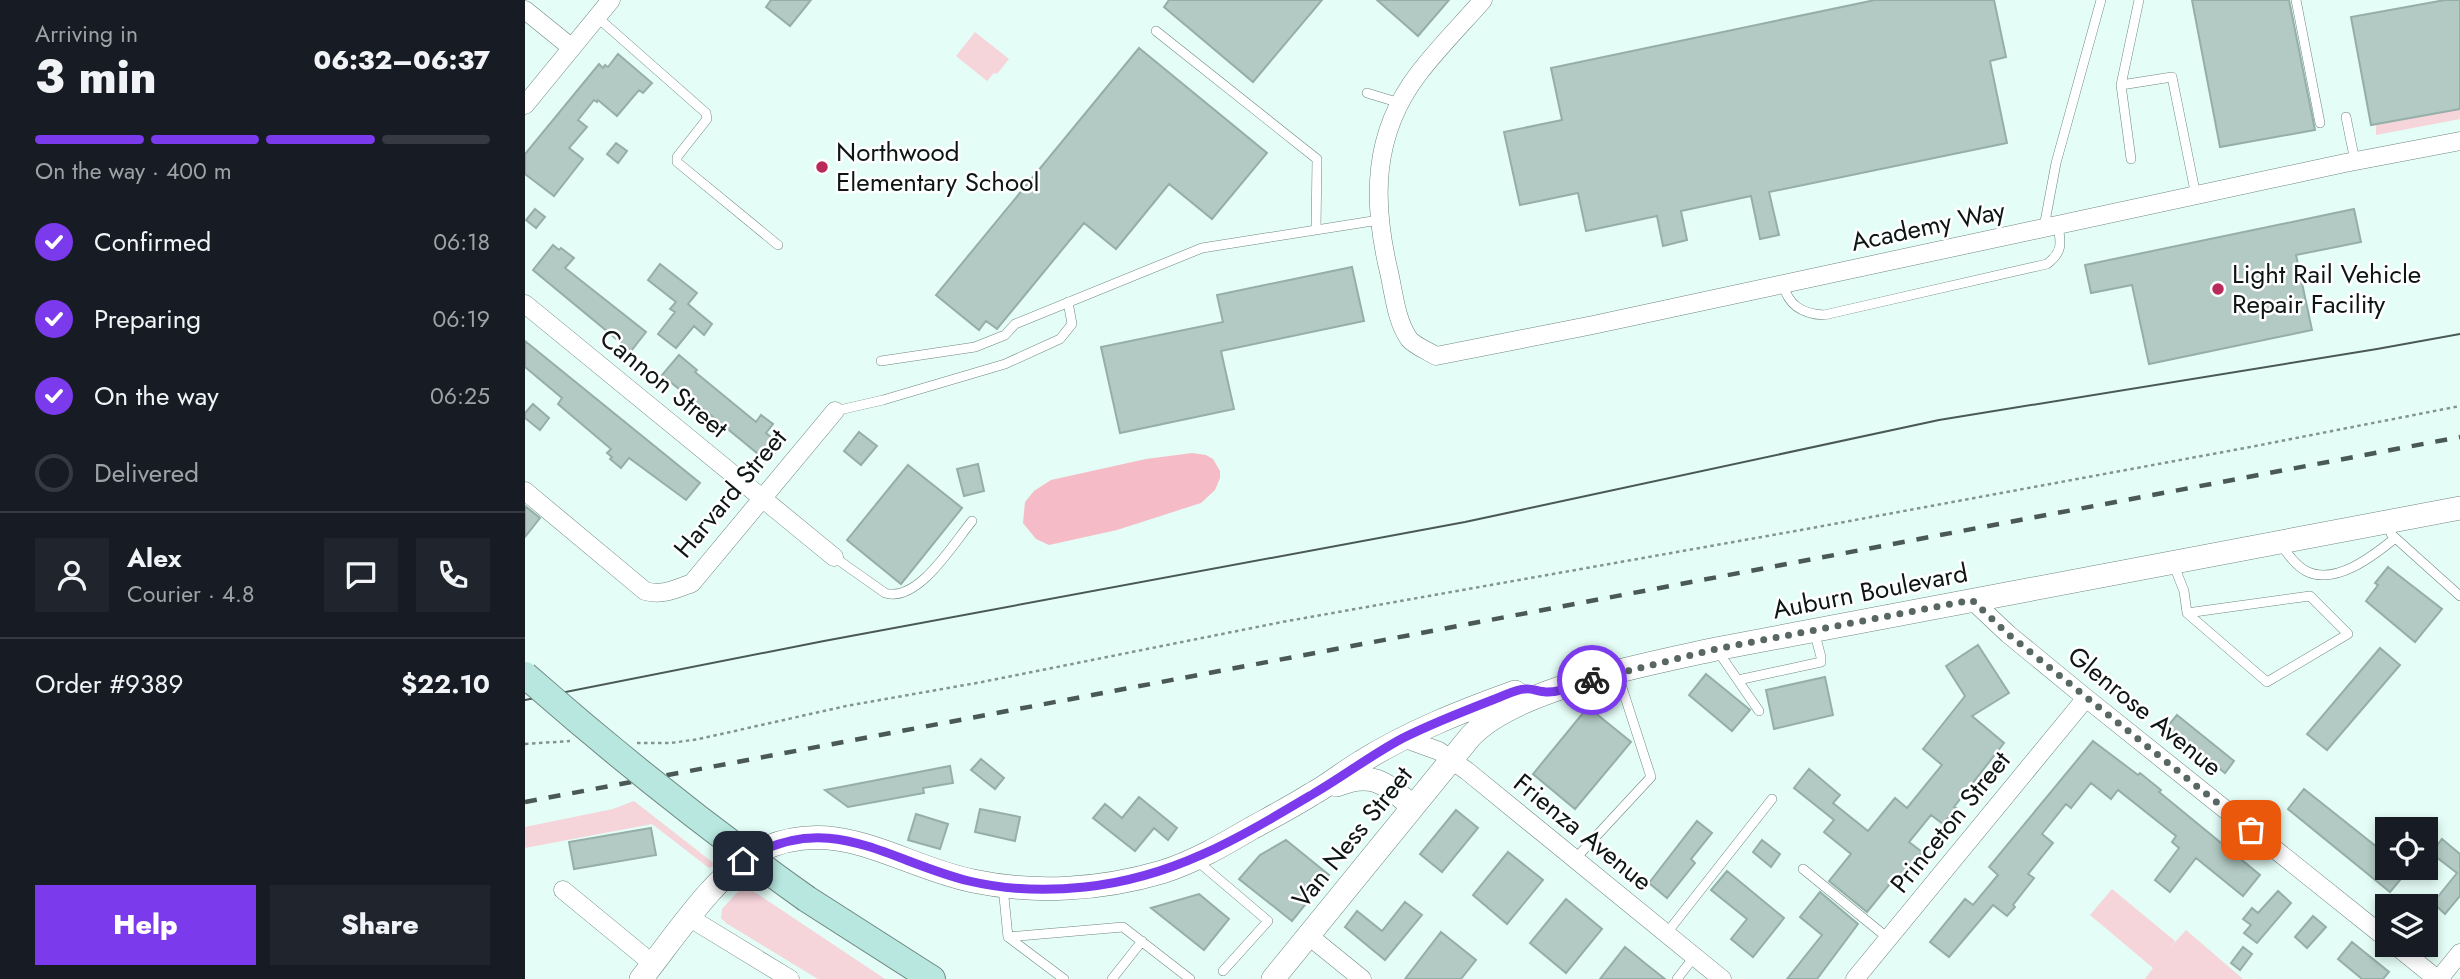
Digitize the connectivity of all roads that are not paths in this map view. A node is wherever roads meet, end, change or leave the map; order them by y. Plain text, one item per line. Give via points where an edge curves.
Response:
1 (611, 0) edge
2 (1483, 0) edge
3 (2101, 0) edge
4 (2139, 0) edge
5 (2296, 0) edge
6 (525, 10) edge
7 (597, 17) junction
8 (1156, 31) dead end
9 (572, 48) junction
10 (2121, 85) junction
11 (1367, 93) dead end
12 (1400, 103) junction
13 (525, 105) edge
14 (2346, 117) dead end
15 (2320, 123) dead end
16 (2460, 141) edge
17 (2131, 159) dead end
18 (2355, 161) junction
19 (2196, 196) junction
20 (1379, 220) junction
21 (2051, 226) junction
22 (1316, 230) junction
23 (778, 245) dead end
24 (1783, 284) junction
25 (1067, 302) junction
26 (525, 304) edge
27 (881, 360) dead end
28 (835, 411) joint
29 (525, 491) edge
30 (762, 498) junction
31 (2460, 508) edge
32 (972, 521) dead end
33 (2388, 531) junction
34 (2279, 542) junction
35 (834, 557) joint
36 (2172, 562) junction
37 (2460, 596) edge
38 (1972, 600) junction
39 (2187, 613) junction
40 (1814, 629) junction
41 (1716, 649) junction
42 (1617, 672) junction
43 (525, 675) edge
44 (1738, 680) junction
45 (1549, 693) junction
46 (2086, 698) junction
47 (1759, 711) dead end
48 (1403, 738) junction
49 (1452, 760) junction
50 (1314, 793) junction
51 (1772, 799) dead end
52 (1413, 807) junction
53 (1195, 859) junction
54 (1575, 860) junction
55 (1803, 869) dead end
56 (1003, 887) junction
57 (563, 890) dead end
58 (690, 918) junction
59 (2375, 929) edge
60 (1666, 934) junction
61 (1309, 936) junction
62 (1008, 937) junction
63 (1889, 939) junction
64 (1142, 941) junction
65 (2460, 953) edge
66 (1694, 957) junction
67 (2410, 957) edge
68 (647, 971) edge
69 (1223, 971) dead end
70 (790, 979) edge
71 (932, 979) edge
72 (1064, 979) edge
73 (1112, 979) edge
74 (1190, 979) edge
75 (1273, 979) edge
76 (1362, 979) edge
77 (1677, 979) edge
78 (1722, 979) edge
79 (1855, 979) edge
80 (2438, 979) edge

1 - 7 street
2 - 12 street via 1419,73
3 - 21 lane via 2056,163
4 - 10 lane
5 - 15 lane
6 - 9 street
7 - 9 street
7 - 23 lane via 706,113 707,119 677,162
8 - 22 lane via 1317,159
9 - 13 street
10 - 17 lane
10 - 19 lane via 2172,77
11 - 12 lane
12 - 20 street via 1380,160
14 - 18 lane
16 - 18 street, Academy Way
18 - 19 street, Academy Way
19 - 21 street, Academy Way
20 - 22 lane
20 - 24 street, Academy Way via 1401,322 1410,341 1436,356
21 - 24 street, Academy Way
21 - 24 lane via 2061,246 2047,264 1824,315 1798,309 1787,298
22 - 25 lane via 1202,248
25 - 27 lane via 975,346
25 - 28 lane via 1072,324 1060,339 1005,364
26 - 30 street, Cannon Street
28 - 30 street, Harvard Street
29 - 30 street, Harvard Street via 645,591 656,594 692,583
30 - 35 street, Cannon Street
31 - 33 street, Auburn Boulevard
32 - 35 lane via 922,583 892,596
33 - 34 street, Auburn Boulevard
33 - 34 lane via 2366,562 2325,576 2302,568
33 - 37 lane
34 - 36 street, Auburn Boulevard
36 - 38 street, Auburn Boulevard
36 - 39 lane
38 - 40 street, Auburn Boulevard
38 - 46 street, Glenrose Avenue
39 - 39 lane via 2267,682 2348,634 2310,596
40 - 41 street, Auburn Boulevard
40 - 44 lane via 1821,662
41 - 42 street, Auburn Boulevard
41 - 44 lane
42 - 45 street, Auburn Boulevard
42 - 54 lane via 1651,777
43 - 71 main road, bridge via 719,836
44 - 47 lane
45 - 48 street, Auburn Boulevard via 1524,688
45 - 49 street, Van Ness Street via 1487,720
46 - 59 street, Glenrose Avenue
46 - 63 street, Princeton Street
48 - 49 street, Frienza Avenue
48 - 50 street, Auburn Boulevard
49 - 52 street, Van Ness Street
49 - 54 street, Frienza Avenue
50 - 52 street, Auburn Boulevard via 1350,779 1367,778 1382,782
50 - 53 street, Auburn Boulevard
51 - 60 lane
52 - 61 street, Van Ness Street
53 - 56 street, Auburn Boulevard via 1114,883 1060,889
53 - 69 lane via 1268,921
54 - 60 street, Frienza Avenue
55 - 63 lane
56 - 58 street, Auburn Boulevard via 969,881 870,846 817,837 759,851 743,861
56 - 62 lane
57 - 68 street
58 - 68 street
58 - 70 street
60 - 66 street, Frienza Avenue
61 - 75 street, Van Ness Street
61 - 76 street
62 - 64 lane via 1123,927
62 - 72 lane
63 - 79 street, Princeton Street
64 - 73 lane
64 - 74 lane
65 - 80 street
66 - 77 lane
66 - 78 street, Frienza Avenue
67 - 80 street

